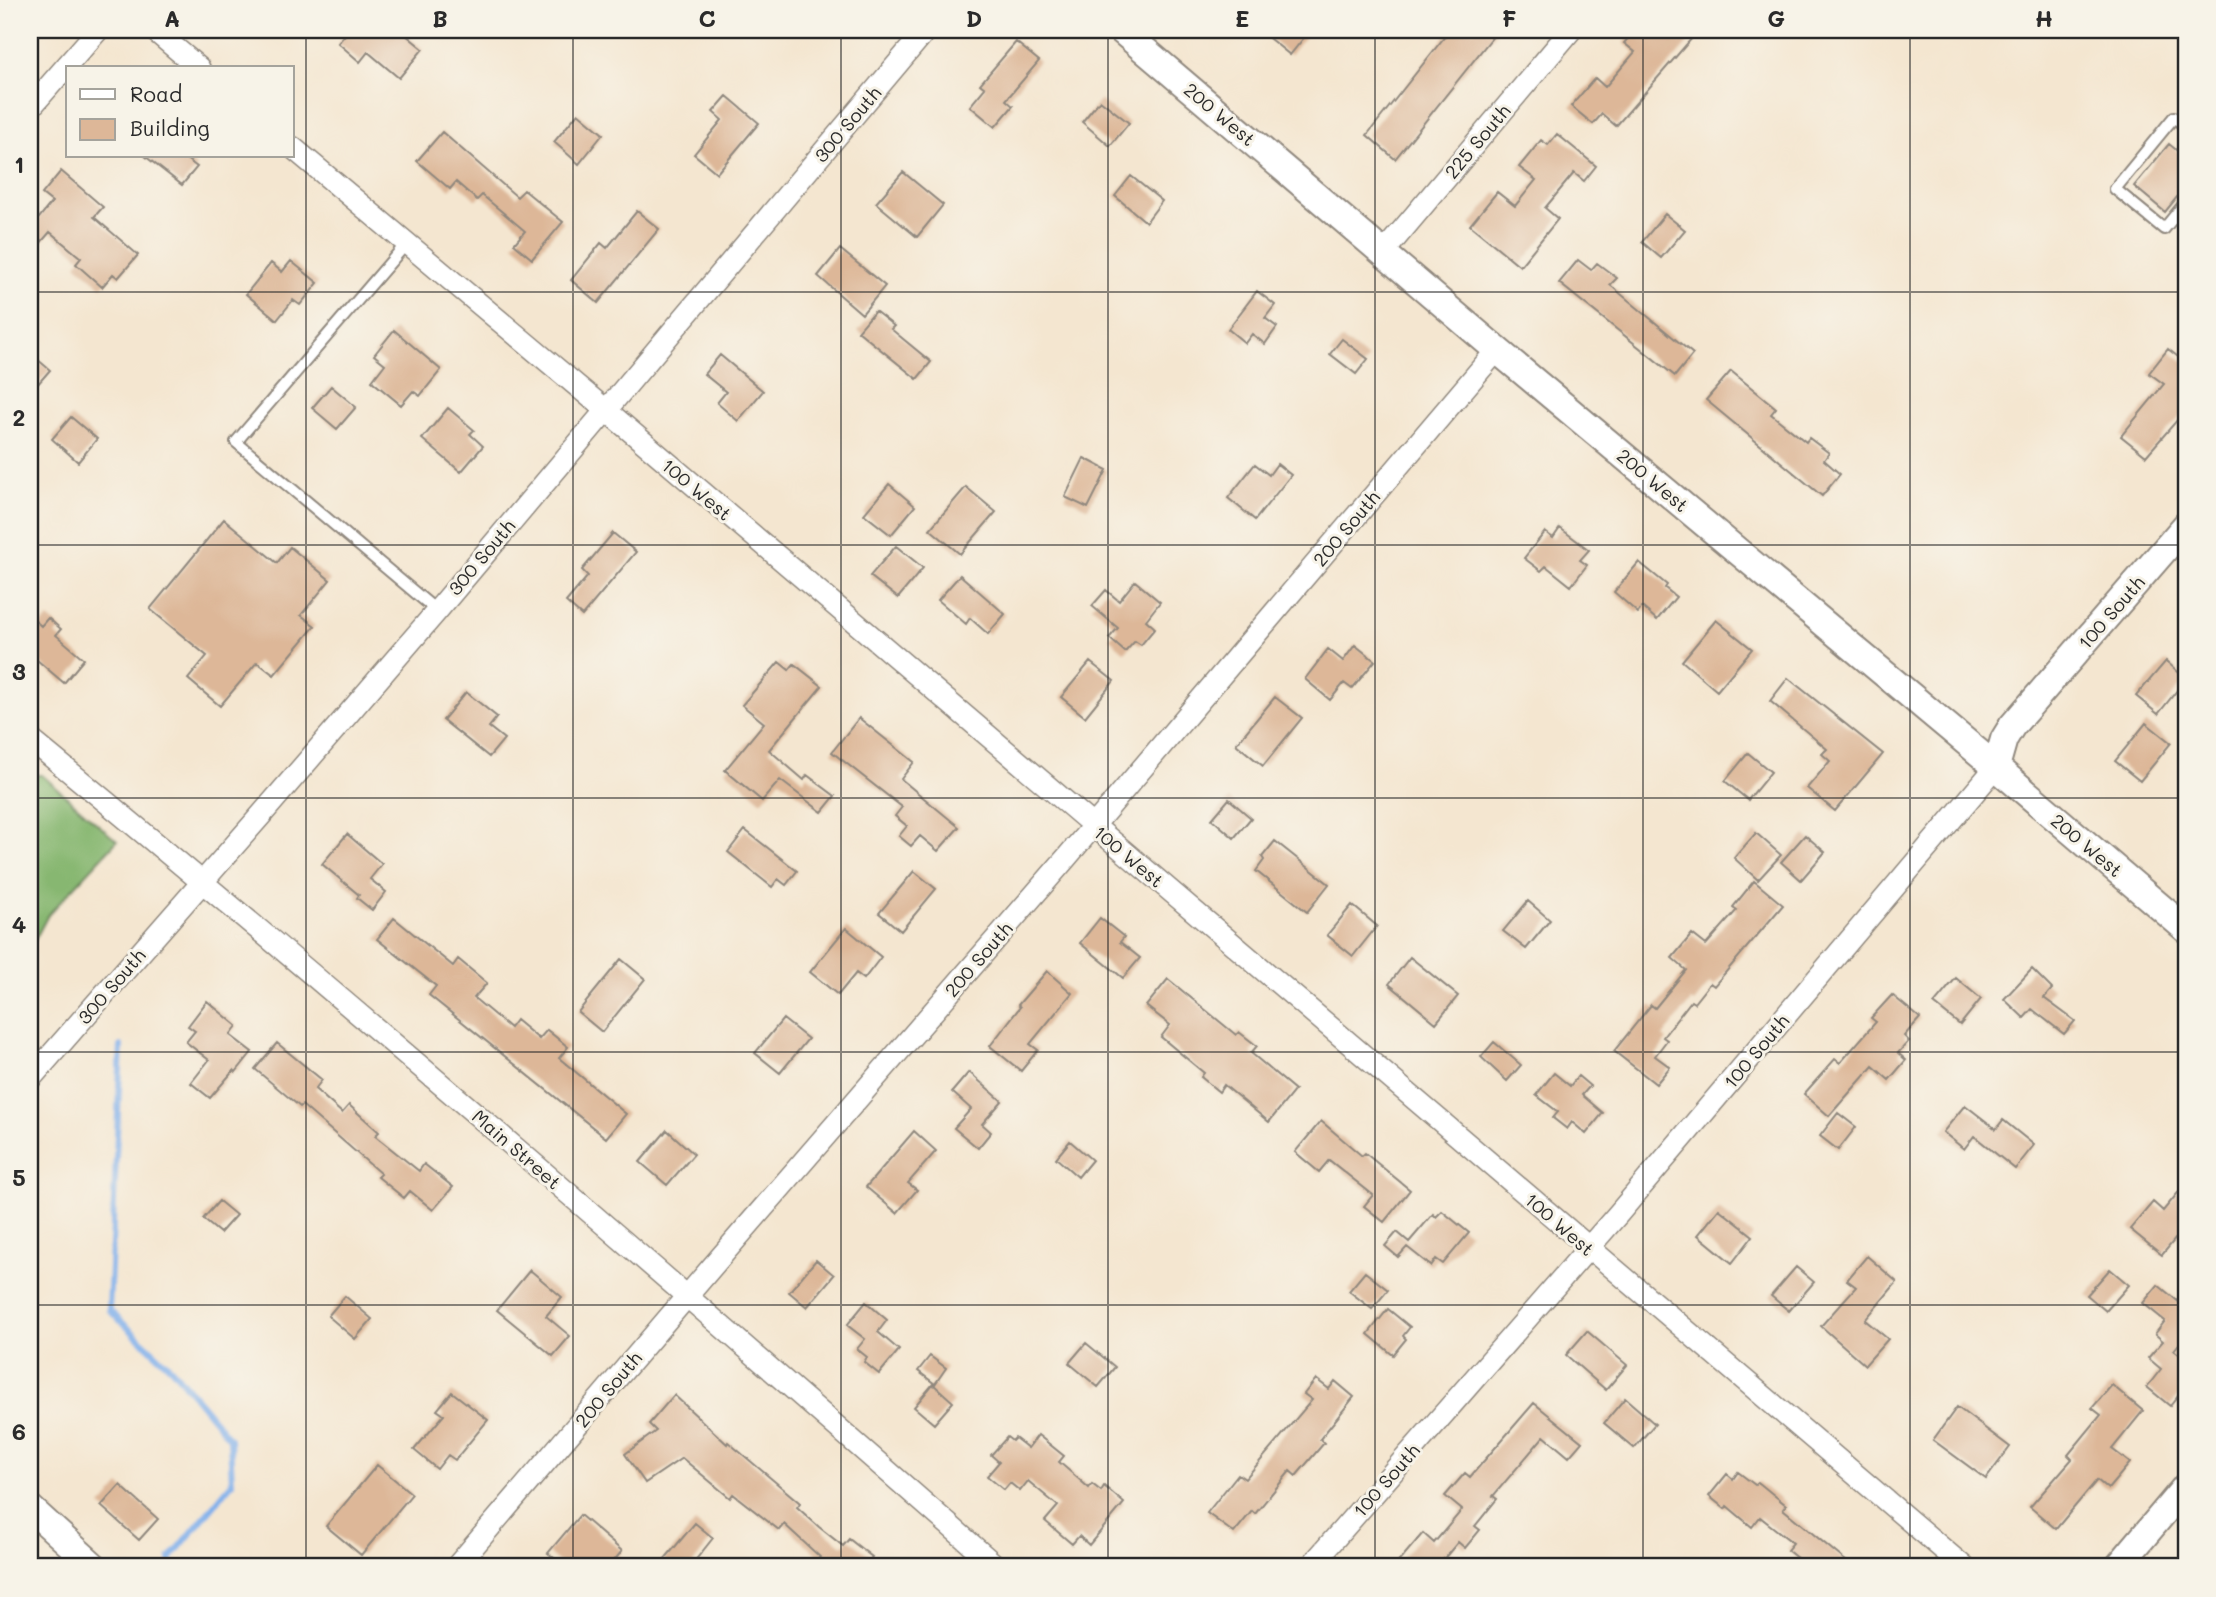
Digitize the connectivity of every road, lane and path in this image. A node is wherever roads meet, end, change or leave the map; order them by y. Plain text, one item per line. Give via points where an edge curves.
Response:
1 (98, 30) edge
2 (154, 30) edge
3 (926, 30) edge
4 (1122, 30) edge
5 (1571, 30) edge
6 (67, 66) edge
7 (197, 66) edge
8 (66, 67) edge
9 (30, 108) edge
10 (2186, 127) edge
11 (294, 149) edge
12 (2186, 202) edge
13 (406, 244) junction
14 (1383, 253) junction
15 (1497, 350) junction
16 (607, 411) junction
17 (2186, 525) edge
18 (437, 611) junction
19 (30, 739) edge
20 (1996, 766) junction
21 (1093, 825) junction
22 (204, 882) junction
23 (2186, 929) edge
24 (30, 1079) edge
25 (1588, 1248) junction
26 (688, 1296) junction
27 (2186, 1486) edge
28 (30, 1508) edge
29 (95, 1567) edge
30 (456, 1567) edge
31 (997, 1567) edge
32 (1310, 1567) edge
33 (1964, 1567) edge
34 (2118, 1567) edge

1 - 6 street
2 - 7 street
3 - 16 street, 300 South
4 - 14 street, 200 West
5 - 14 street, 225 South
8 - 9 street
10 - 12 lane via 2174,117 2115,189 2164,229
11 - 13 street, 100 West
13 - 16 street, 100 West
13 - 18 lane via 236,442
14 - 15 street, 200 West
15 - 20 street, 200 West
15 - 21 street, 200 South
16 - 18 street, 300 South
16 - 21 street, 100 West
17 - 20 street, 100 South via 2012,726
18 - 22 street, 300 South
19 - 22 street, Main Street
20 - 23 street, 200 West
20 - 25 street, 100 South
21 - 25 street, 100 West
21 - 26 street, 200 South
22 - 24 street, 300 South
22 - 26 street, Main Street
25 - 32 street, 100 South
25 - 33 street, 100 West
26 - 30 street, 200 South
26 - 31 street, Main Street
27 - 34 street
28 - 29 street

